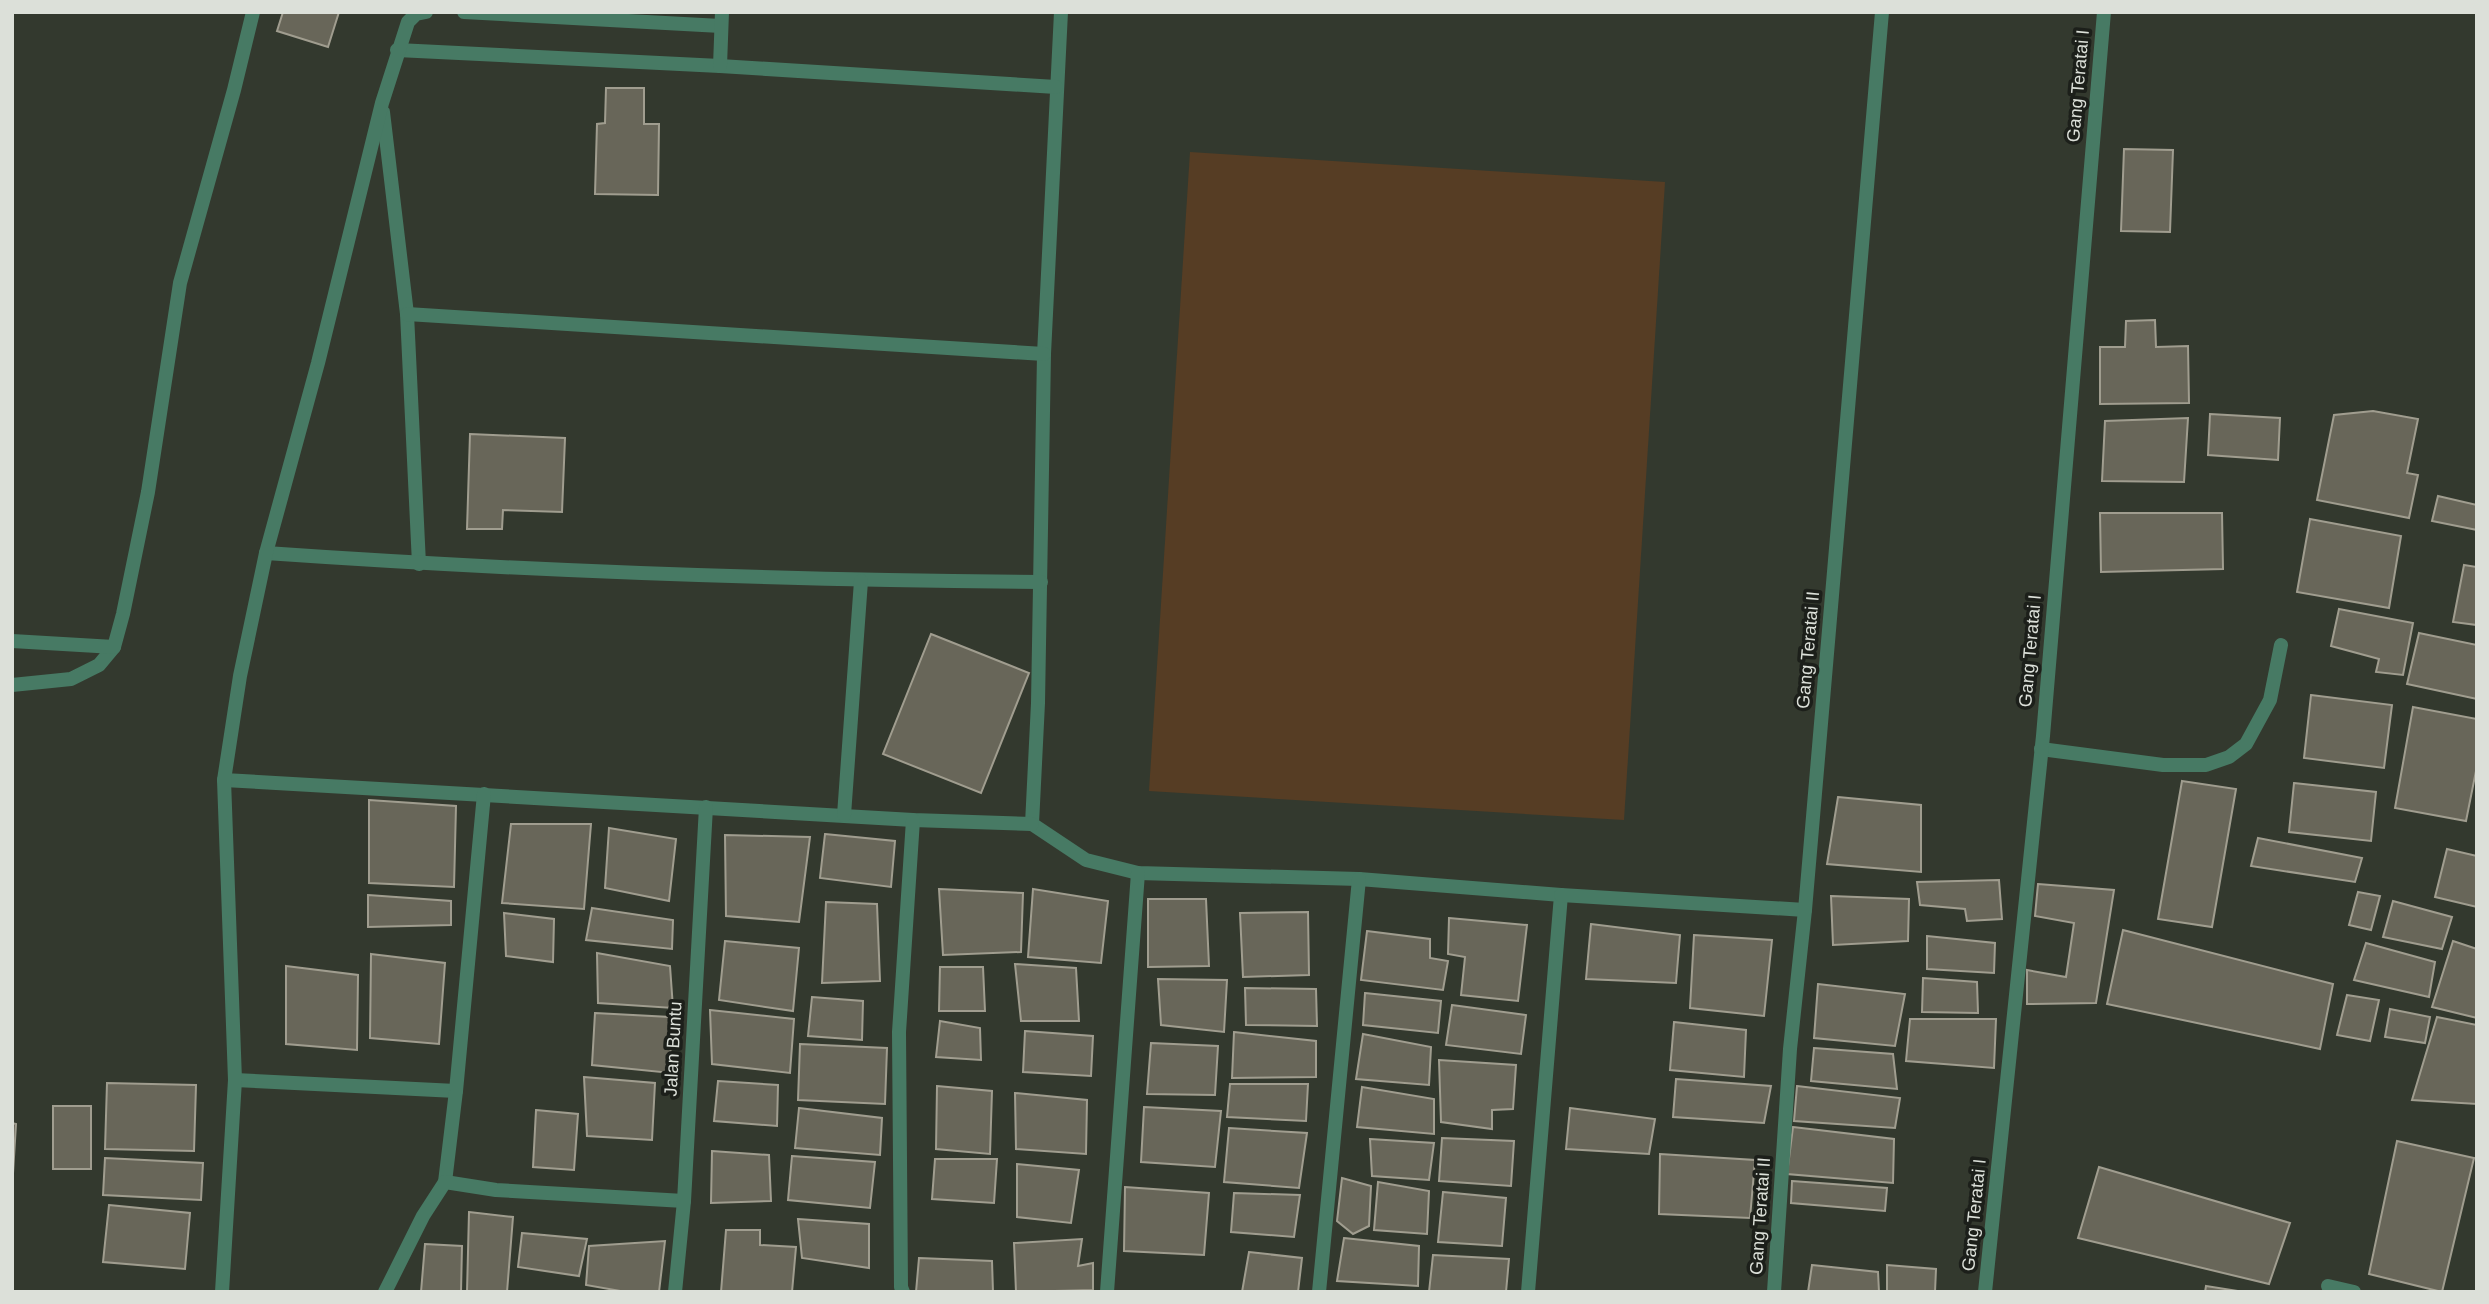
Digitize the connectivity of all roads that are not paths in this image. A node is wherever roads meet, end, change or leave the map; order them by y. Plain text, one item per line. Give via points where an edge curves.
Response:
1 (253, 12) edge
2 (426, 12) edge
3 (464, 12) edge
4 (1061, 12) edge
5 (1882, 12) edge
6 (2104, 12) edge
7 (722, 19) edge
8 (397, 50) junction
9 (720, 66) junction
10 (1056, 87) junction
11 (382, 103) junction
12 (407, 314) junction
13 (1044, 354) junction
14 (266, 552) junction
15 (419, 564) junction
16 (861, 581) junction
17 (1041, 582) junction
18 (12, 642) edge
19 (2281, 645) dead end
20 (114, 647) junction
21 (12, 685) edge
22 (2041, 749) junction
23 (224, 780) junction
24 (484, 794) junction
25 (706, 807) junction
26 (845, 816) junction
27 (913, 820) junction
28 (1031, 824) junction
29 (1138, 873) junction
30 (1359, 879) junction
31 (1561, 895) junction
32 (1805, 910) junction
33 (235, 1080) junction
34 (456, 1091) junction
35 (445, 1182) junction
36 (684, 1201) junction
37 (2329, 1286) dead end
38 (222, 1292) edge
39 (384, 1292) edge
40 (675, 1292) edge
41 (903, 1292) edge
42 (1107, 1292) edge
43 (1319, 1292) edge
44 (1528, 1292) edge
45 (1774, 1292) edge
46 (1985, 1292) edge
47 (2354, 1292) edge

1 - 20 street via 180,283 148,492
2 - 8 street via 408,22
3 - 7 street
4 - 10 street
5 - 32 street, Gang Teratai II
6 - 22 street, Gang Teratai I
7 - 9 street
8 - 9 street
8 - 11 street
9 - 10 street
10 - 13 street
11 - 12 street
11 - 14 street
12 - 13 street
12 - 15 street
13 - 17 street
14 - 15 street
14 - 23 street
15 - 16 street
16 - 17 street
16 - 26 street
17 - 28 street
18 - 20 street
19 - 22 street via 2270,700 2246,744 2229,757 2206,765 2163,765
20 - 21 street via 99,665 71,679
22 - 46 street, Gang Teratai I
23 - 24 street
23 - 33 street
24 - 25 street
24 - 34 street
25 - 26 street
25 - 36 street, Jalan Buntu
26 - 27 street
27 - 28 street
27 - 41 street via 899,1032
28 - 29 street via 1087,860
29 - 30 street
29 - 42 street
30 - 31 street
30 - 43 street
31 - 32 street
31 - 44 street
32 - 45 street, Gang Teratai II via 1790,1049
33 - 34 street
33 - 38 street
34 - 35 street
35 - 36 street via 496,1190
35 - 39 street
36 - 40 street, Jalan Buntu
37 - 47 street

